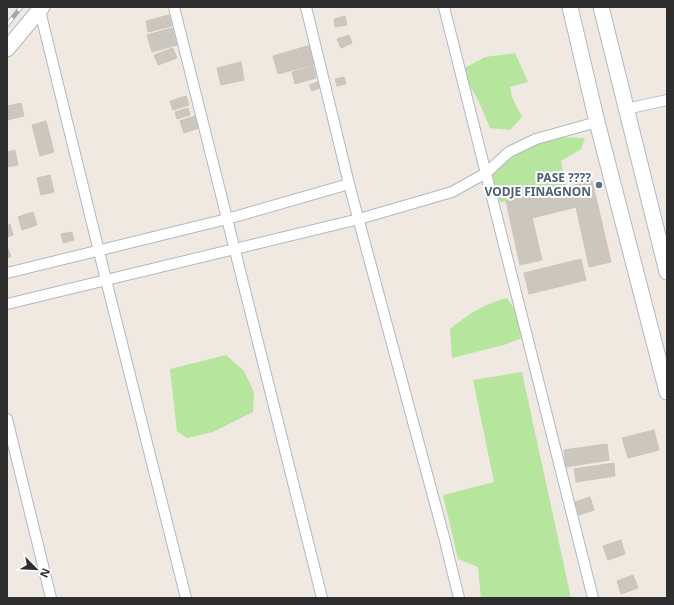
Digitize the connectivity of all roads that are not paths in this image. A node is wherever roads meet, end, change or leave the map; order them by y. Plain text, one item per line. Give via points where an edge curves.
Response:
1 (174, 7) edge
2 (306, 7) edge
3 (444, 7) edge
4 (570, 7) edge
5 (601, 7) edge
6 (41, 9) edge
7 (7, 49) edge
8 (667, 100) edge
9 (626, 109) junction
10 (597, 122) junction
11 (486, 173) junction
12 (349, 184) junction
13 (227, 219) junction
14 (359, 219) junction
15 (234, 249) junction
16 (98, 251) junction
17 (667, 272) edge
18 (7, 273) edge
19 (106, 280) junction
20 (7, 304) edge
21 (667, 392) edge
22 (7, 419) edge
23 (51, 598) edge
24 (186, 598) edge
25 (322, 598) edge
26 (459, 598) edge
27 (593, 598) edge

1 - 13 street
2 - 12 street
3 - 11 street
4 - 10 street
5 - 9 street
6 - 7 street
6 - 16 street
8 - 9 street
9 - 17 street
10 - 11 street via 536,139 509,152
10 - 21 street
11 - 14 street via 452,192
11 - 27 street
12 - 13 street
12 - 14 street
13 - 15 street
13 - 16 street
14 - 15 street
14 - 26 street
15 - 19 street
15 - 25 street
16 - 18 street
16 - 19 street
19 - 20 street
19 - 24 street
22 - 23 street

